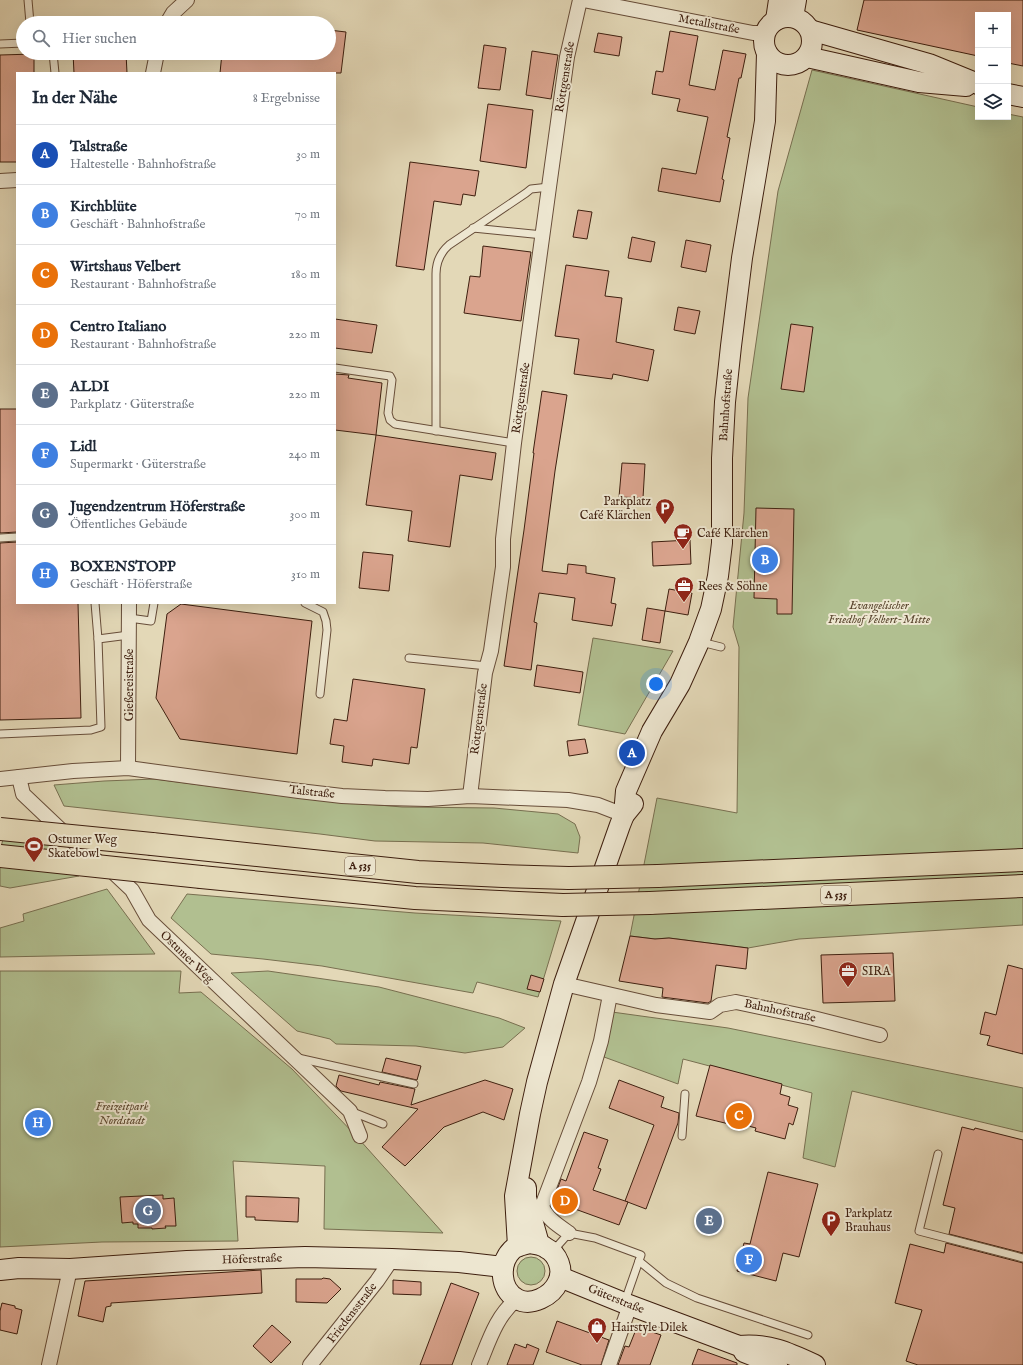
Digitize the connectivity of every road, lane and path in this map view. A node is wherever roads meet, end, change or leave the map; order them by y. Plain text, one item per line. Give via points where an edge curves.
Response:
1 (28, 0) edge
2 (187, 0) edge
3 (580, 0) edge
4 (583, 0) edge
5 (779, 0) edge
6 (29, 16) edge
7 (172, 16) edge
8 (783, 17) edge
9 (810, 30) junction
10 (16, 43) edge
11 (0, 44) edge
12 (767, 53) junction
13 (807, 57) junction
14 (54, 60) edge
15 (156, 60) edge
16 (787, 65) junction
17 (55, 72) edge
18 (153, 72) edge
19 (975, 85) edge
20 (975, 86) edge
21 (1011, 95) edge
22 (1023, 97) edge
23 (765, 121) junction
24 (0, 180) edge
25 (16, 180) edge
26 (549, 187) junction
27 (474, 228) junction
28 (543, 235) junction
29 (336, 368) edge
30 (436, 431) junction
31 (514, 443) junction
32 (16, 537) edge
33 (0, 538) edge
34 (95, 604) edge
35 (129, 604) edge
36 (154, 604) edge
37 (307, 604) edge
38 (129, 618) junction
39 (129, 635) junction
40 (98, 639) junction
41 (699, 642) junction
42 (721, 646) dead end
43 (409, 658) dead end
44 (487, 666) junction
45 (320, 694) dead end
46 (0, 734) edge
47 (128, 768) junction
48 (19, 777) junction
49 (0, 780) edge
50 (470, 796) junction
51 (624, 815) junction
52 (0, 829) edge
53 (0, 856) edge
54 (1023, 860) edge
55 (1023, 886) edge
56 (564, 984) junction
57 (610, 995) junction
58 (880, 1035) dead end
59 (292, 1056) junction
60 (414, 1084) dead end
61 (685, 1094) dead end
62 (350, 1111) junction
63 (383, 1124) dead end
64 (360, 1136) dead end
65 (682, 1136) dead end
66 (524, 1146) junction
67 (938, 1154) dead end
68 (569, 1233) junction
69 (518, 1246) junction
70 (545, 1248) junction
71 (640, 1258) junction
72 (1023, 1258) edge
73 (392, 1259) junction
74 (503, 1267) junction
75 (70, 1268) junction
76 (0, 1270) edge
77 (560, 1277) junction
78 (516, 1299) junction
79 (627, 1304) junction
80 (808, 1335) dead end
81 (739, 1346) junction
82 (49, 1365) edge
83 (310, 1365) edge
84 (479, 1365) edge
85 (609, 1365) edge
86 (777, 1365) edge
87 (815, 1365) edge

1 - 6 lane
2 - 7 street
3 - 26 street, Röttgenstraße via 567,57
4 - 8 street, Metallstraße via 753,33
5 - 8 street
8 - 9 street via 801,20
8 - 12 street via 765,47
9 - 13 street via 812,44
9 - 19 street via 929,64
10 - 11 lane
12 - 16 street via 775,61
12 - 23 street, Bahnhofstraße
13 - 16 street
13 - 20 street via 919,82
14 - 17 lane
15 - 18 street
16 - 23 street, Bahnhofstraße
21 - 22 street
23 - 41 street, Bahnhofstraße via 742,258 731,346 723,450 722,543 718,576 711,609
24 - 25 street
26 - 27 lane via 531,189
26 - 28 street, Röttgenstraße
27 - 28 lane
27 - 30 lane via 445,248 436,265
28 - 31 street, Röttgenstraße
29 - 30 lane via 390,376 390,420 396,424
30 - 31 lane
31 - 44 street, Röttgenstraße via 503,539 503,567
32 - 33 lane
34 - 40 lane
35 - 38 street, Gießereistraße
36 - 38 lane via 151,621
37 - 45 lane via 323,612 326,621
38 - 39 street, Gießereistraße
39 - 40 lane
39 - 47 street, Gießereistraße
40 - 46 lane via 101,727 92,730
41 - 42 lane
41 - 51 street, Bahnhofstraße via 680,684 664,737 638,797
43 - 44 lane
44 - 50 street, Röttgenstraße
47 - 48 street, Talstraße
47 - 50 street, Talstraße via 342,796 428,799
48 - 49 street, Talstraße
48 - 59 street, Ostumer Weg via 23,794 83,851 114,872 132,890 150,920
50 - 51 street, Talstraße via 583,802
51 - 56 street, Bahnhofstraße
52 - 54 highway, A 535, bridge via 418,872 503,876 658,876
53 - 55 highway, A 535, bridge via 416,898 563,905
56 - 57 street, Bahnhofstraße
56 - 66 street, Bahnhofstraße via 537,1082
57 - 58 street, Bahnhofstraße via 656,1005 710,1012 720,1005 736,1002
57 - 68 street via 601,1041 589,1082 542,1206 558,1226
59 - 60 lane
59 - 62 street, Ostumer Weg
61 - 65 lane
62 - 63 lane
62 - 64 street, Ostumer Weg
66 - 69 street, Bahnhofstraße via 516,1196
66 - 70 street, Bahnhofstraße via 526,1198
67 - 72 lane via 919,1231
68 - 70 lane
68 - 71 lane via 595,1238
69 - 70 street via 529,1243
69 - 74 street via 504,1260
70 - 77 street via 556,1257 561,1270
71 - 79 lane
71 - 80 lane via 666,1283 697,1298
73 - 74 street, Höferstraße
73 - 75 street, Höferstraße via 305,1257
73 - 83 street, Friedensstraße
74 - 78 street via 506,1286
75 - 76 street, Höferstraße
75 - 82 street
77 - 78 street via 555,1288 545,1297 531,1301
77 - 79 street, Güterstraße
78 - 84 street via 498,1320
79 - 81 street, Güterstraße
79 - 85 street
81 - 86 street, Güterstraße via 745,1353
81 - 87 street, Güterstraße via 779,1349

